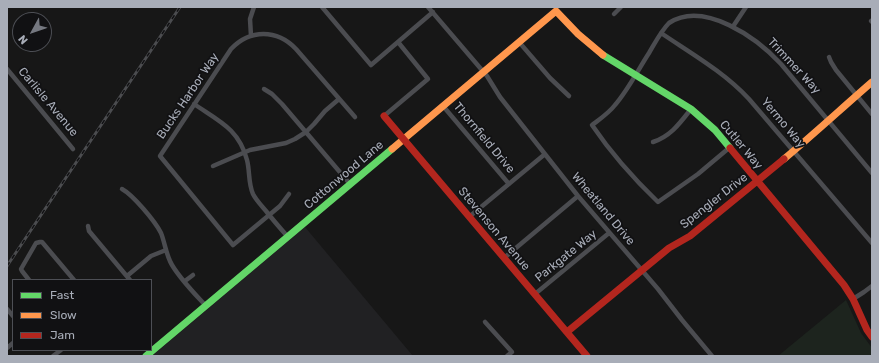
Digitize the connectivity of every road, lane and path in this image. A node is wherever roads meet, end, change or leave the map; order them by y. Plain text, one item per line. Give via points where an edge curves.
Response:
1 (254, 7) edge
2 (322, 7) edge
3 (428, 7) edge
4 (621, 7) edge
5 (746, 7) edge
6 (554, 9) edge
7 (433, 12) junction
8 (701, 12) dead end
9 (711, 13) dead end
10 (614, 14) dead end
11 (734, 25) junction
12 (661, 34) junction
13 (251, 36) junction
14 (398, 42) junction
15 (519, 42) junction
16 (830, 57) dead end
17 (7, 69) edge
18 (483, 72) junction
19 (635, 75) junction
20 (872, 82) edge
21 (264, 89) dead end
22 (857, 95) junction
23 (569, 96) dead end
24 (339, 99) junction
25 (194, 104) junction
26 (443, 106) junction
27 (691, 109) junction
28 (872, 114) edge
29 (384, 116) joint
30 (355, 117) dead end
31 (828, 120) junction
32 (306, 132) junction
33 (404, 139) junction
34 (653, 142) dead end
35 (73, 148) dead end
36 (729, 148) junction
37 (794, 151) junction
38 (245, 152) junction
39 (545, 154) junction
40 (213, 166) dead end
41 (872, 173) edge
42 (757, 181) junction
43 (350, 184) junction
44 (509, 184) junction
45 (122, 188) dead end
46 (289, 194) dead end
47 (578, 196) junction
48 (269, 215) junction
49 (469, 217) junction
50 (88, 226) dead end
51 (609, 233) junction
52 (288, 237) junction
53 (872, 243) edge
54 (166, 250) junction
55 (504, 258) junction
56 (642, 270) junction
57 (193, 275) dead end
58 (128, 278) edge
59 (28, 279) edge
60 (73, 279) edge
61 (185, 282) junction
62 (872, 286) edge
63 (535, 294) junction
64 (853, 298) junction
65 (206, 306) junction
66 (485, 322) dead end
67 (567, 332) junction
68 (872, 337) edge
69 (146, 356) edge
70 (507, 356) edge
71 (586, 356) edge
72 (712, 356) edge

1 - 13 street via 250,19
2 - 14 street via 371,65
3 - 7 street, Wheatland Drive
4 - 10 street
5 - 11 street
6 - 15 street, Cottonwood Lane
6 - 19 street, Cutler Way via 591,46
7 - 14 street
7 - 18 street, Wheatland Drive
8 - 12 street via 691,12 677,17
9 - 11 street, Trimmer Way
11 - 31 street, Trimmer Way via 771,53
12 - 19 street
12 - 37 street, Yermo Way via 736,85
13 - 24 street, Bucks Harbor Way via 269,34 290,42
13 - 25 street, Bucks Harbor Way via 241,40 231,49
14 - 29 street via 428,79
15 - 18 street, Cottonwood Lane
15 - 23 street
16 - 22 street via 836,70
17 - 35 street, Carlisle Avenue
18 - 26 street, Cottonwood Lane
18 - 39 street, Wheatland Drive via 497,94
19 - 27 street, Cutler Way
19 - 36 street via 614,106 592,125 619,161 658,202
20 - 22 street, Spengler Drive
21 - 32 street via 279,100
22 - 28 street
22 - 31 street, Spengler Drive
24 - 30 street, Bucks Harbor Way
24 - 32 street
25 - 38 street via 231,130
25 - 48 street, Bucks Harbor Way via 160,156 233,244
26 - 33 street, Cottonwood Lane
26 - 44 street, Thornfield Drive
27 - 34 street via 671,132
27 - 36 street, Cutler Way via 705,120
29 - 33 street, Stevenson Avenue
31 - 37 street, Spengler Drive
31 - 41 street, Trimmer Way
32 - 38 street via 291,141
32 - 43 street
33 - 43 street, Cottonwood Lane
33 - 49 street, Stevenson Avenue
36 - 42 street, Cutler Way
37 - 42 street, Spengler Drive
37 - 53 street, Yermo Way
38 - 40 street
38 - 48 street via 252,190
39 - 44 street
39 - 47 street, Wheatland Drive
42 - 56 street, Spengler Drive via 694,233 669,248
42 - 64 street, Cutler Way via 836,274
43 - 52 street, Cottonwood Lane
44 - 49 street
45 - 54 street via 155,224
46 - 48 street
47 - 51 street, Wheatland Drive
47 - 55 street
48 - 52 street
49 - 55 street, Stevenson Avenue
50 - 58 street via 89,231
51 - 56 street, Wheatland Drive
51 - 63 street, Parkgate Way
52 - 65 street, Cottonwood Lane
54 - 58 street via 151,256
54 - 61 street via 172,266
55 - 63 street, Stevenson Avenue
56 - 67 street, Spengler Drive
56 - 72 street, Wheatland Drive
57 - 61 street
59 - 60 street via 21,269 36,243 40,242
61 - 65 street
62 - 64 street
63 - 67 street, Stevenson Avenue
64 - 68 street, Cutler Way
65 - 69 street, Cottonwood Lane
66 - 70 street via 512,352
67 - 71 street, Stevenson Avenue

